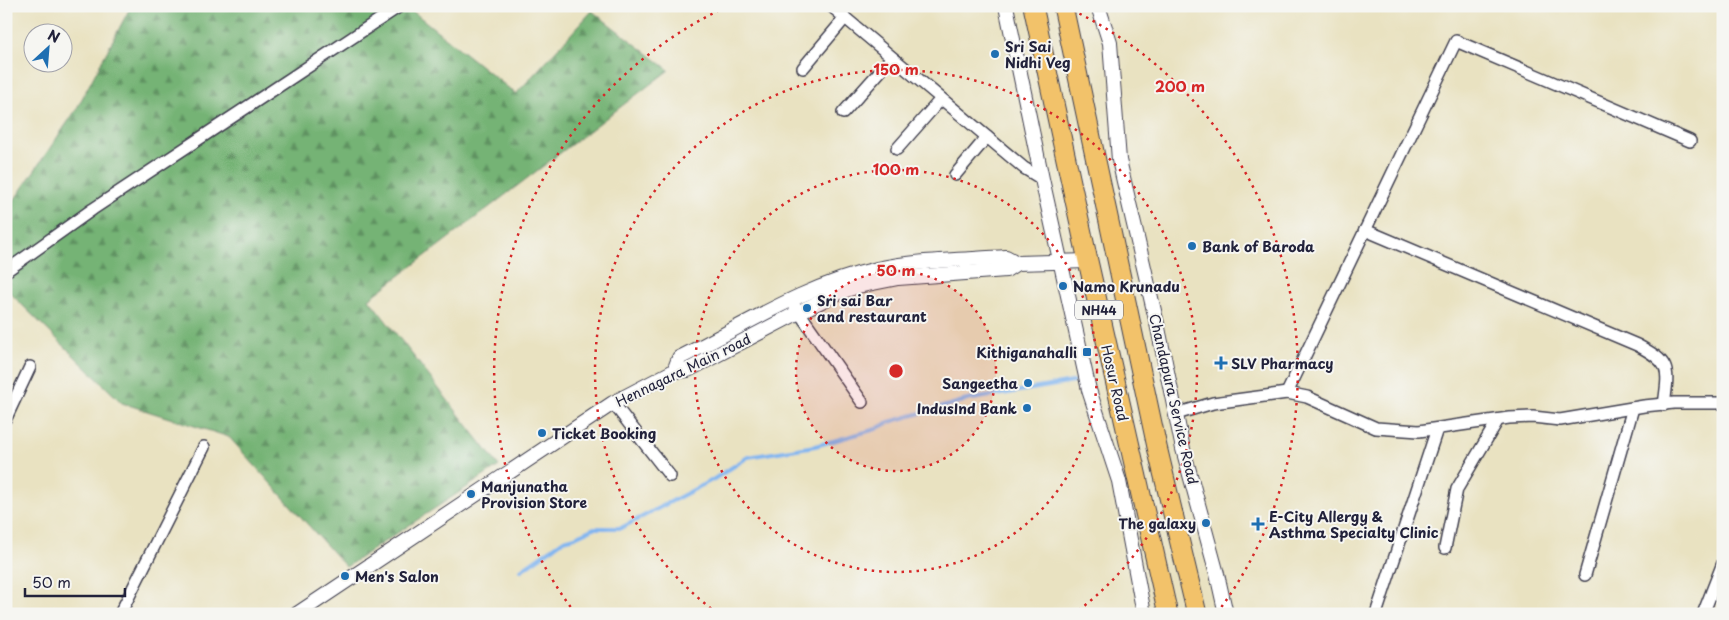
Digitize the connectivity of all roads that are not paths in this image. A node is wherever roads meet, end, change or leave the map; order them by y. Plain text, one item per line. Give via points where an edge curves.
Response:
1 (400, 6) edge
2 (831, 6) edge
3 (1006, 6) edge
4 (1033, 6) edge
5 (1063, 6) edge
6 (1098, 6) edge
7 (845, 18) junction
8 (892, 58) junction
9 (803, 68) dead end
10 (941, 99) junction
11 (843, 113) dead end
12 (987, 137) junction
13 (1690, 142) dead end
14 (897, 148) dead end
15 (955, 175) dead end
16 (1042, 179) junction
17 (1365, 230) junction
18 (1088, 261) junction
19 (1061, 263) junction
20 (6, 271) edge
21 (795, 307) junction
22 (30, 367) dead end
23 (1286, 393) junction
24 (862, 402) dead end
25 (613, 403) junction
26 (1723, 403) edge
27 (1664, 405) junction
28 (1633, 408) junction
29 (1176, 414) junction
30 (6, 418) edge
31 (1498, 420) junction
32 (1437, 429) junction
33 (204, 447) dead end
34 (670, 476) dead end
35 (1445, 548) dead end
36 (1723, 563) edge
37 (1585, 575) dead end
38 (120, 614) edge
39 (297, 614) edge
40 (1144, 614) edge
41 (1168, 614) edge
42 (1197, 614) edge
43 (1226, 614) edge
44 (1376, 614) edge
45 (1703, 614) edge

1 - 20 street via 93,209
2 - 7 street
3 - 16 street
4 - 18 highway, Hosur Road / NH44
5 - 42 highway, Hosur Road / NH44 via 1155,438
6 - 29 street, Chandapura Service Road via 1110,44 1119,160
7 - 8 street
7 - 9 street
8 - 10 street
8 - 11 street
10 - 12 street
10 - 14 street
12 - 15 street
12 - 16 street
13 - 17 street via 1456,41
16 - 19 street
17 - 23 street
17 - 27 street via 1651,353 1663,362 1668,375
18 - 19 street, Hennagara Main road
18 - 41 highway, Hosur Road / NH44
19 - 21 street, Hennagara Main road via 1017,263 1006,270 870,282
19 - 40 street via 1089,390 1119,481
21 - 24 street
21 - 25 street, Hennagara Main road via 688,370 674,371
22 - 30 street
23 - 29 street via 1213,403
23 - 32 street via 1308,397 1376,428
25 - 34 street
25 - 39 street, Hennagara Main road
26 - 27 street
27 - 28 street
28 - 31 street via 1560,420 1533,417
28 - 37 street
29 - 43 street, Chandapura Service Road
31 - 32 street
31 - 35 street via 1456,489
32 - 44 street
33 - 38 street
36 - 45 street

